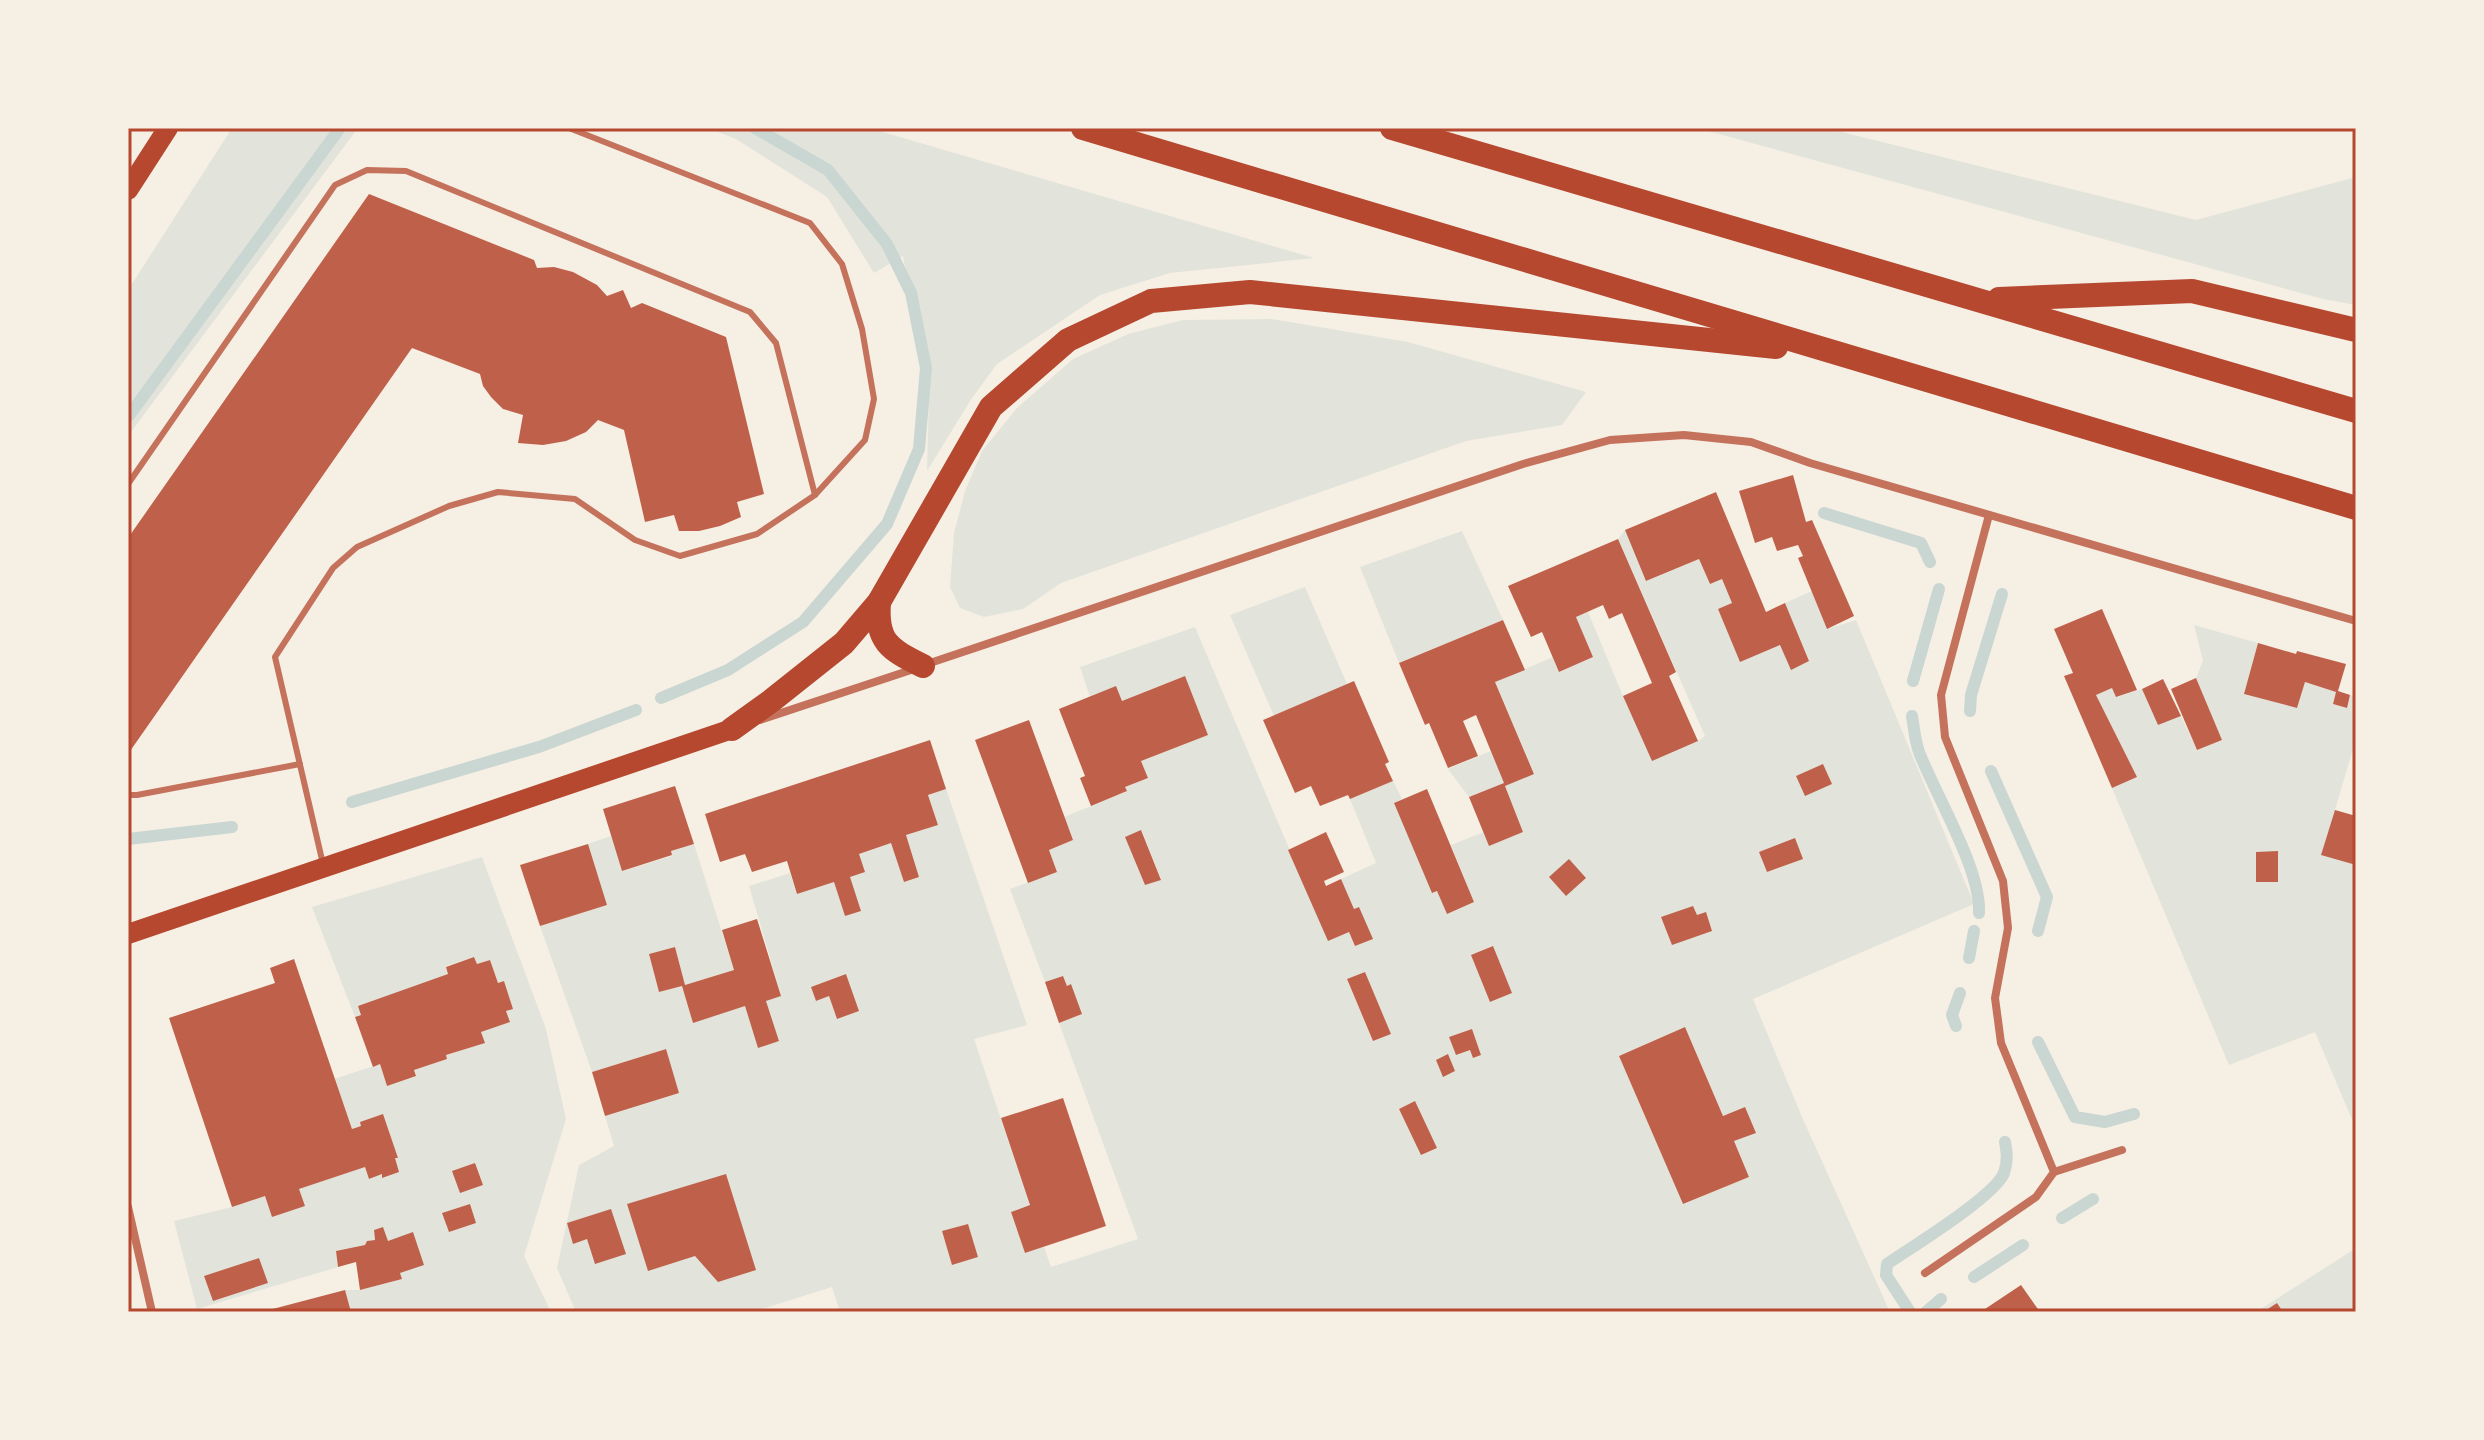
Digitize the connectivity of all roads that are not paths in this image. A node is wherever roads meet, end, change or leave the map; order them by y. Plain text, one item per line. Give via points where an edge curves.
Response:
1 (168, 128) edge
2 (569, 128) edge
3 (1083, 128) edge
4 (1392, 128) edge
5 (128, 190) edge
6 (1977, 300) junction
7 (2356, 330) edge
8 (1837, 354) junction
9 (2356, 411) edge
10 (128, 484) edge
11 (815, 495) junction
12 (2356, 508) edge
13 (1989, 515) junction
14 (879, 602) junction
15 (2356, 621) edge
16 (923, 666) junction
17 (732, 729) junction
18 (300, 764) junction
19 (128, 795) edge
20 (324, 867) junction
21 (128, 934) edge
22 (2122, 1150) dead end
23 (2054, 1172) junction
24 (128, 1207) edge
25 (1925, 1273) dead end
26 (152, 1312) edge

1 - 5 main road
2 - 11 lane via 810,223 842,264 862,329 874,399 865,440
3 - 8 highway
4 - 6 highway
6 - 7 highway via 2192,291
6 - 9 highway
8 - 12 highway
8 - 14 highway via 1250,292 1151,301 1068,340 991,407
10 - 11 lane via 335,185 367,170 406,171 750,312 776,343
11 - 18 lane via 757,534 680,556 635,540 575,499 498,492 449,506 357,547 333,568 275,657
13 - 15 street
13 - 16 street via 1751,442 1684,435 1610,440 1523,464
13 - 23 street via 1941,695 1945,737 2003,881 2008,928 1995,998 2001,1043
14 - 16 highway via 882,639
14 - 17 highway via 844,643
16 - 17 street
17 - 20 main road
18 - 19 lane
18 - 20 lane
20 - 21 main road
22 - 23 street
23 - 25 street via 2036,1197
24 - 26 street

